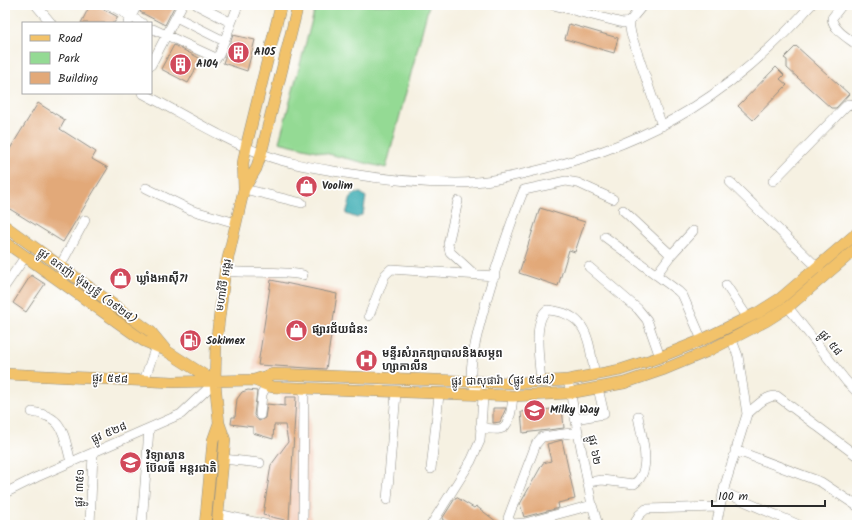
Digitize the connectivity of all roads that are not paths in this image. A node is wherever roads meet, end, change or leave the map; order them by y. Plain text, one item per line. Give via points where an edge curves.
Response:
1 (36, 5) edge
2 (110, 5) edge
3 (137, 5) edge
4 (182, 5) edge
5 (197, 5) edge
6 (234, 5) edge
7 (282, 5) edge
8 (298, 5) edge
9 (553, 5) edge
10 (643, 5) edge
11 (811, 5) edge
12 (842, 5) edge
13 (176, 17) junction
14 (129, 20) edge
15 (50, 22) edge
16 (230, 22) junction
17 (629, 22) junction
18 (152, 29) edge
19 (167, 35) junction
20 (224, 40) junction
21 (857, 45) edge
22 (152, 63) edge
23 (144, 94) edge
24 (857, 105) edge
25 (662, 126) junction
26 (246, 147) junction
27 (261, 154) junction
28 (774, 181) dead end
29 (730, 182) dead end
30 (146, 188) dead end
31 (244, 189) junction
32 (613, 200) dead end
33 (458, 201) dead end
34 (302, 203) dead end
35 (623, 210) dead end
36 (85, 220) dead end
37 (236, 223) junction
38 (5, 226) edge
39 (693, 231) dead end
40 (857, 233) edge
41 (605, 236) dead end
42 (5, 242) edge
43 (857, 248) edge
44 (670, 254) junction
45 (25, 257) junction
46 (60, 266) junction
47 (589, 267) dead end
48 (818, 268) junction
49 (225, 271) junction
50 (474, 274) junction
51 (656, 274) junction
52 (303, 275) dead end
53 (495, 276) junction
54 (726, 285) dead end
55 (5, 286) edge
56 (788, 307) junction
57 (369, 316) dead end
58 (748, 318) junction
59 (702, 340) junction
60 (732, 340) junction
61 (161, 348) junction
62 (660, 357) junction
63 (5, 374) edge
64 (595, 375) junction
65 (254, 380) junction
66 (568, 380) junction
67 (144, 381) junction
68 (215, 382) junction
69 (541, 382) junction
70 (472, 383) junction
71 (267, 385) junction
72 (304, 388) junction
73 (598, 388) junction
74 (857, 392) edge
75 (396, 393) junction
76 (570, 393) junction
77 (439, 395) junction
78 (513, 396) junction
79 (483, 397) junction
80 (32, 412) dead end
81 (747, 414) junction
82 (260, 415) dead end
83 (638, 416) dead end
84 (575, 419) junction
85 (219, 423) junction
86 (480, 427) junction
87 (149, 429) junction
88 (578, 432) junction
89 (735, 450) junction
90 (93, 453) junction
91 (857, 456) edge
92 (223, 459) junction
93 (71, 462) junction
94 (260, 463) dead end
95 (431, 469) dead end
96 (588, 482) junction
97 (723, 492) junction
98 (5, 493) edge
99 (387, 500) dead end
100 (592, 505) junction
101 (857, 506) edge
102 (719, 507) junction
103 (218, 520) edge
104 (90, 525) edge
105 (142, 525) edge
106 (205, 525) edge
107 (269, 525) edge
108 (303, 525) edge
109 (431, 525) edge
110 (598, 525) edge
111 (634, 525) edge
112 (716, 525) edge
113 (799, 525) edge

1 - 15 street
2 - 14 street
3 - 14 street
4 - 13 street
5 - 16 street
6 - 16 street via 237,8
7 - 26 main road, មហាវិថី អង្គរ
8 - 27 main road, មហាវិថី អង្គរ
9 - 17 street via 623,23
10 - 17 street
11 - 25 street via 783,37 746,70 711,97
12 - 21 street via 832,18 832,22
13 - 19 street
13 - 20 street
16 - 20 street
17 - 25 street
18 - 19 street
19 - 20 street via 216,58 220,55
19 - 22 street
23 - 26 street
24 - 28 street via 848,104
25 - 27 street via 572,162 505,178 456,183 368,177 290,163
26 - 27 street
26 - 31 main road, មហាវិថី អង្គរ via 243,163
27 - 31 main road, មហាវិថី អង្គរ via 256,169
29 - 48 street
30 - 37 street via 191,210
31 - 34 street
31 - 37 main road, មហាវិថី អង្គរ
32 - 53 street via 578,183 566,181 524,190
33 - 50 street via 448,244 450,252
35 - 44 street
36 - 46 street
37 - 49 main road, មហាវិថី អង្គរ
38 - 46 main road, ផ្លូវ ឧកញ៉ា ម៉ុងឫទ្ធី (១៩២៨)
39 - 44 street
40 - 48 main road, ផ្លូវ ជាសុផារ៉ា (ផ្លូវ ៥៩៨)
41 - 51 street
42 - 45 main road, ផ្លូវ ឧកញ៉ា ម៉ុងឫទ្ធី (១៩២៨)
43 - 56 main road, ផ្លូវ ជាសុផារ៉ា (ផ្លូវ ៥៩៨)
44 - 51 street
45 - 55 street
45 - 61 main road, ផ្លូវ ឧកញ៉ា ម៉ុងឫទ្ធី (១៩២៨) via 144,341
46 - 61 main road, ផ្លូវ ឧកញ៉ា ម៉ុងឫទ្ធី (១៩២៨) via 152,332
47 - 62 street via 646,320
48 - 58 main road, ផ្លូវ ជាសុផារ៉ា (ផ្លូវ ៥៩៨) via 781,298
49 - 52 street
49 - 68 main road, មហាវិថី អង្គរ via 216,344
50 - 53 street
50 - 57 street via 391,269 385,275
51 - 59 street via 683,296
53 - 70 street via 472,360
54 - 58 street
56 - 60 main road, ផ្លូវ ជាសុផារ៉ា (ផ្លូវ ៥៩៨)
56 - 74 street, ផ្លូវ ៥៨
58 - 59 main road, ផ្លូវ ជាសុផារ៉ា (ផ្លូវ ៥៩៨)
59 - 62 main road, ផ្លូវ ជាសុផារ៉ា (ផ្លូវ ៥៩៨)
60 - 73 main road, ផ្លូវ ជាសុផារ៉ា (ផ្លូវ ៥៩៨) via 665,369 624,383
60 - 81 street via 738,356
61 - 67 street
61 - 68 main road, ផ្លូវ ឧកញ៉ា ម៉ុងឫទ្ធី (១៩២៨)
62 - 64 main road, ផ្លូវ ជាសុផារ៉ា (ផ្លូវ ៥៩៨)
63 - 67 main road, ផ្លូវ ៥៩៨
64 - 66 main road, ផ្លូវ ជាសុផារ៉ា (ផ្លូវ ៥៩៨)
64 - 69 street via 582,325 571,314 547,310 541,317 538,338
65 - 68 main road, ផ្លូវ ជាសុផារ៉ា (ផ្លូវ ៥៩៨)
65 - 70 main road, ផ្លូវ ជាសុផារ៉ា (ផ្លូវ ៥៩៨) via 273,374
65 - 71 main road, ផ្លូវ ជាសុផារ៉ា (ផ្លូវ ៥៩៨)
66 - 69 main road, ផ្លូវ ជាសុផារ៉ា (ផ្លូវ ៥៩៨)
66 - 76 street, ផ្លូវ ៦២
67 - 68 main road, ផ្លូវ ៥៩៨
68 - 85 main road, មហាវិថី អង្គរ
68 - 87 street, ផ្លូវ ៥២៨ via 181,414
69 - 70 main road, ផ្លូវ ជាសុផារ៉ា (ផ្លូវ ៥៩៨)
70 - 79 street
71 - 72 main road, ផ្លូវ ជាសុផារ៉ា (ផ្លូវ ៥៩៨)
71 - 82 street via 262,394
72 - 75 main road, ផ្លូវ ជាសុផារ៉ា (ផ្លូវ ៥៩៨)
72 - 108 street
73 - 76 main road, ផ្លូវ ជាសុផារ៉ា (ផ្លូវ ៥៩៨)
73 - 84 street via 604,414
75 - 77 main road, ផ្លូវ ជាសុផារ៉ា (ផ្លូវ ៥៩៨)
75 - 99 street
76 - 78 main road, ផ្លូវ ជាសុផារ៉ា (ផ្លូវ ៥៩៨)
76 - 84 street, ផ្លូវ ៦២
77 - 79 main road, ផ្លូវ ជាសុផារ៉ា (ផ្លូវ ៥៩៨)
77 - 95 street
78 - 79 main road, ផ្លូវ ជាសុផារ៉ា (ផ្លូវ ៥៩៨)
78 - 86 street via 512,414 503,428 500,430
79 - 86 street
80 - 93 street via 51,416 56,421
81 - 89 street
81 - 91 street via 765,398 777,396
83 - 96 street via 646,465 642,478 634,484 602,480
84 - 88 street, ផ្លូវ ៦២
85 - 92 main road via 225,440
85 - 106 main road via 213,440
86 - 109 street via 480,441 471,461
87 - 90 street, ផ្លូវ ៥២៨
87 - 105 street
88 - 96 street, ផ្លូវ ៦២
88 - 100 street via 542,438 536,444 508,518 512,524 525,523
89 - 97 street
89 - 101 street via 821,482
90 - 93 street, ផ្លូវ ៥២៨
90 - 104 street, ផ្លូវ ៣៥១
92 - 94 street
92 - 103 main road
93 - 98 street, ផ្លូវ ៥២៨
96 - 100 street, ផ្លូវ ៦២
97 - 102 street
97 - 113 street
100 - 110 street, ផ្លូវ ៦២
102 - 111 street via 646,509
102 - 112 street
103 - 107 street

